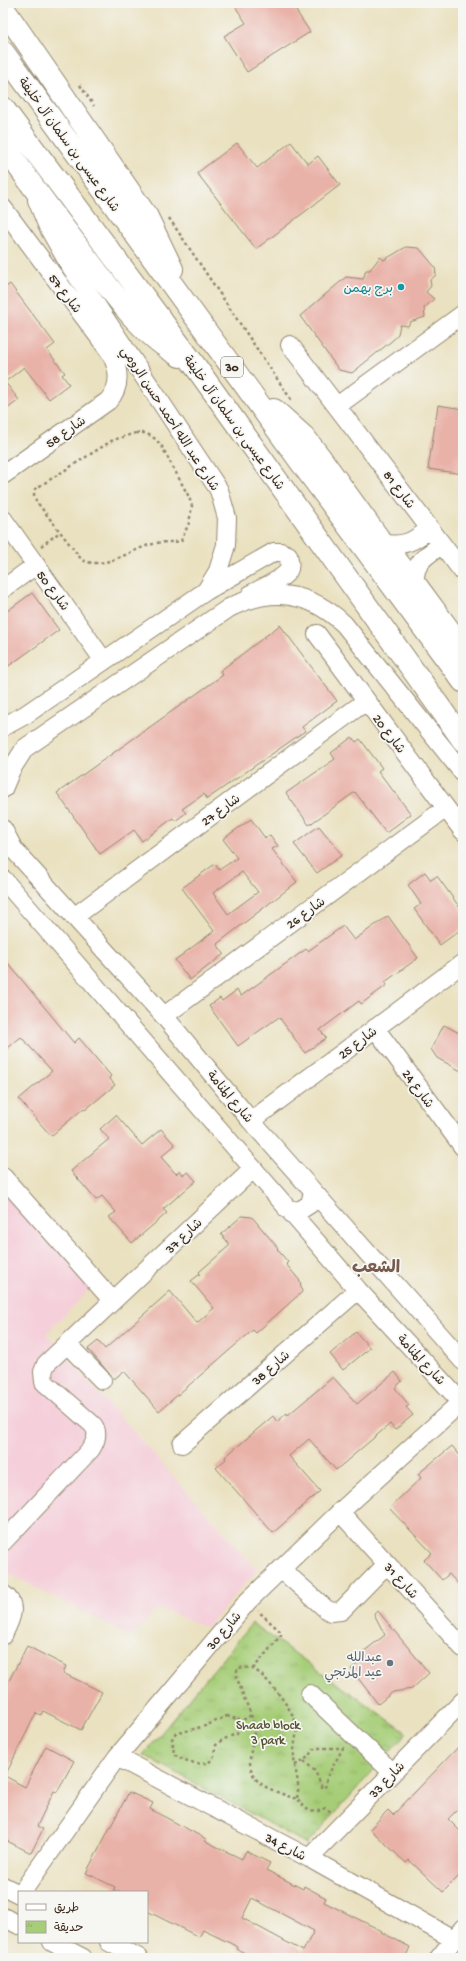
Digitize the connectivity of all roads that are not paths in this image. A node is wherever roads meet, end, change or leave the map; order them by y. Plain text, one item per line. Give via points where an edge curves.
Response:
1 (3, 8) edge
2 (3, 52) edge
3 (3, 108) edge
4 (3, 144) edge
5 (33, 188) junction
6 (3, 208) edge
7 (181, 295) junction
8 (463, 314) edge
9 (290, 346) dead end
10 (193, 363) junction
11 (118, 381) joint
12 (253, 396) junction
13 (337, 406) junction
14 (3, 474) edge
15 (3, 519) edge
16 (430, 529) junction
17 (382, 543) junction
18 (442, 545) junction
19 (32, 560) junction
20 (463, 572) edge
21 (415, 584) junction
22 (3, 590) edge
23 (206, 591) junction
24 (243, 601) junction
25 (317, 634) dead end
26 (463, 649) edge
27 (104, 661) junction
28 (463, 680) edge
29 (366, 701) junction
30 (25, 715) junction
31 (3, 726) edge
32 (37, 740) junction
33 (463, 740) edge
34 (463, 773) edge
35 (3, 789) edge
36 (446, 808) junction
37 (3, 829) edge
38 (463, 831) edge
39 (27, 865) junction
40 (3, 879) edge
41 (74, 917) junction
42 (463, 963) edge
43 (164, 1016) junction
44 (375, 1028) junction
45 (251, 1121) junction
46 (463, 1147) edge
47 (253, 1169) junction
48 (3, 1177) edge
49 (313, 1192) junction
50 (287, 1209) junction
51 (345, 1228) junction
52 (322, 1247) junction
53 (358, 1290) junction
54 (112, 1300) junction
55 (67, 1344) junction
56 (463, 1361) edge
57 (102, 1380) dead end
58 (462, 1403) edge
59 (182, 1444) dead end
60 (340, 1512) junction
61 (3, 1542) edge
62 (387, 1564) junction
63 (281, 1569) junction
64 (3, 1594) edge
65 (3, 1635) edge
66 (463, 1648) edge
67 (310, 1694) dead end
68 (463, 1701) edge
69 (117, 1757) junction
70 (392, 1772) junction
71 (309, 1858) junction
72 (3, 1886) edge
73 (23, 1891) edge
74 (18, 1894) edge
75 (3, 1917) edge
76 (18, 1924) edge
77 (458, 1934) edge
78 (54, 1943) edge
79 (111, 1943) edge
80 (83, 1958) edge
81 (139, 1958) edge
82 (438, 1958) edge

1 - 7 highway via 147,217 170,262
2 - 7 highway, شارع عيسى بن سلمان آل خليفة / 30
3 - 10 highway, شارع عيسى بن سلمان آل خليفة / 30
4 - 5 highway
5 - 10 highway via 127,310 157,340
5 - 23 street, شارع عبد الله أحمد حسن الرومي via 58,246 218,490 224,503 227,518 223,558
6 - 11 street, شارع 57 via 110,352 117,369
7 - 12 highway, شارع عيسى بن سلمان آل خليفة / 30
8 - 13 street
9 - 13 street, شارع 81
10 - 33 highway, شارع عيسى بن سلمان آل خليفة / 30
11 - 14 street, شارع 58 via 108,401
12 - 17 highway via 272,408 305,438
12 - 28 highway, شارع عيسى بن سلمان آل خليفة / 30
13 - 16 street, شارع 81
15 - 19 street, شارع 50
16 - 17 street via 406,544
16 - 18 street, شارع 81
17 - 21 highway
18 - 20 street, شارع 81
18 - 21 street via 427,554 418,564
19 - 22 street
19 - 27 street, شارع 50
21 - 26 highway
23 - 24 street via 274,552 288,555 288,572
23 - 27 street, شارع عبد الله أحمد حسن الرومي
24 - 32 street via 229,608
24 - 34 street via 270,595 293,596 315,603 335,616
25 - 29 street, شارع 20
27 - 30 street, شارع عبد الله أحمد حسن الرومي
29 - 36 street, شارع 20
29 - 41 street, شارع 27
30 - 31 street, شارع عبد الله أحمد حسن الرومي
30 - 32 street via 20,723 21,732 28,739
32 - 35 street via 21,754
36 - 38 street, شارع 20
36 - 43 street, شارع 26
37 - 39 street, شارع المنامة via 10,844
39 - 40 street via 12,865
39 - 41 street, شارع المنامة
40 - 47 street, شارع المنامة
41 - 43 street, شارع المنامة
42 - 44 street, شارع 25
43 - 45 street, شارع المنامة
44 - 45 street, شارع 25
44 - 46 street, شارع 24
45 - 49 street, شارع المنامة
47 - 50 street, شارع المنامة
47 - 54 street, شارع 37
48 - 54 street
49 - 50 street via 310,1204 300,1211
49 - 51 street, شارع المنامة
50 - 52 street, شارع المنامة
51 - 52 street via 333,1227 323,1235
51 - 56 street, شارع المنامة
52 - 53 street, شارع المنامة
53 - 58 street, شارع المنامة
53 - 59 street, شارع 38
54 - 55 street, شارع 37
55 - 57 street
55 - 61 street, شارع 37 via 46,1364 43,1377 47,1385 93,1425 97,1433 95,1444
58 - 60 street, شارع 30
60 - 62 street, شارع 31
60 - 63 street, شارع 30
62 - 63 street via 341,1611 336,1612 326,1609
62 - 66 street, شارع 31
63 - 69 street, شارع 30 via 248,1601
64 - 65 street via 8,1598 12,1611
67 - 70 street
68 - 70 street, شارع 33
69 - 71 street, شارع 34
69 - 73 street, شارع 30
70 - 71 street, شارع 33
71 - 77 street, شارع 34
72 - 74 street
75 - 76 street
77 - 82 street
78 - 80 street
79 - 81 street

